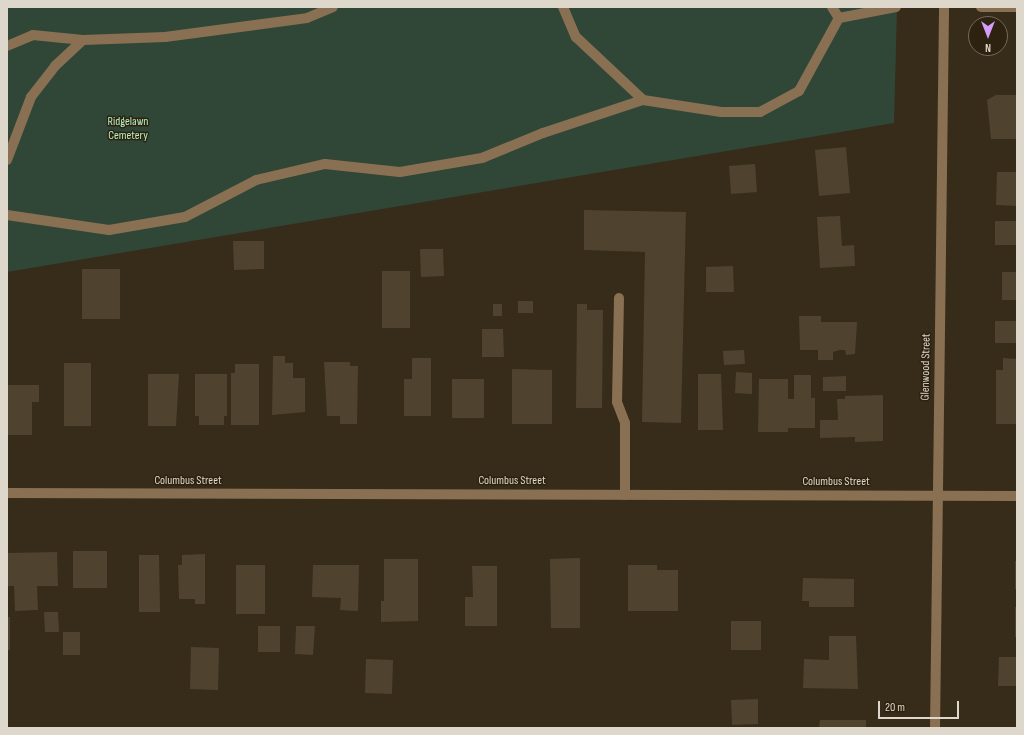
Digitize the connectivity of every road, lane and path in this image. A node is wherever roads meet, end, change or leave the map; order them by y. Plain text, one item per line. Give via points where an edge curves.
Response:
1 (333, 7) edge
2 (563, 7) edge
3 (832, 7) edge
4 (896, 7) edge
5 (944, 7) edge
6 (981, 7) edge
7 (1017, 7) edge
8 (839, 18) junction
9 (83, 40) junction
10 (7, 46) edge
11 (643, 100) junction
12 (7, 160) edge
13 (7, 215) edge
14 (619, 298) dead end
15 (7, 493) edge
16 (625, 495) junction
17 (938, 496) junction
18 (1017, 496) edge
19 (935, 728) edge

1 - 9 street via 307,18 173,36
2 - 11 street via 576,37
3 - 8 street
4 - 8 street
5 - 17 street, Glenwood Street
6 - 7 street
8 - 11 street via 800,91 760,112 721,112
9 - 10 street via 33,35
9 - 12 street via 55,66 31,97
11 - 13 street via 543,133 482,158 400,172 325,164 256,180 185,217 110,230
14 - 16 street via 617,402 625,423
15 - 16 street, Columbus Street
16 - 17 street, Columbus Street
17 - 18 street, Columbus Street
17 - 19 street, Glenwood Street

